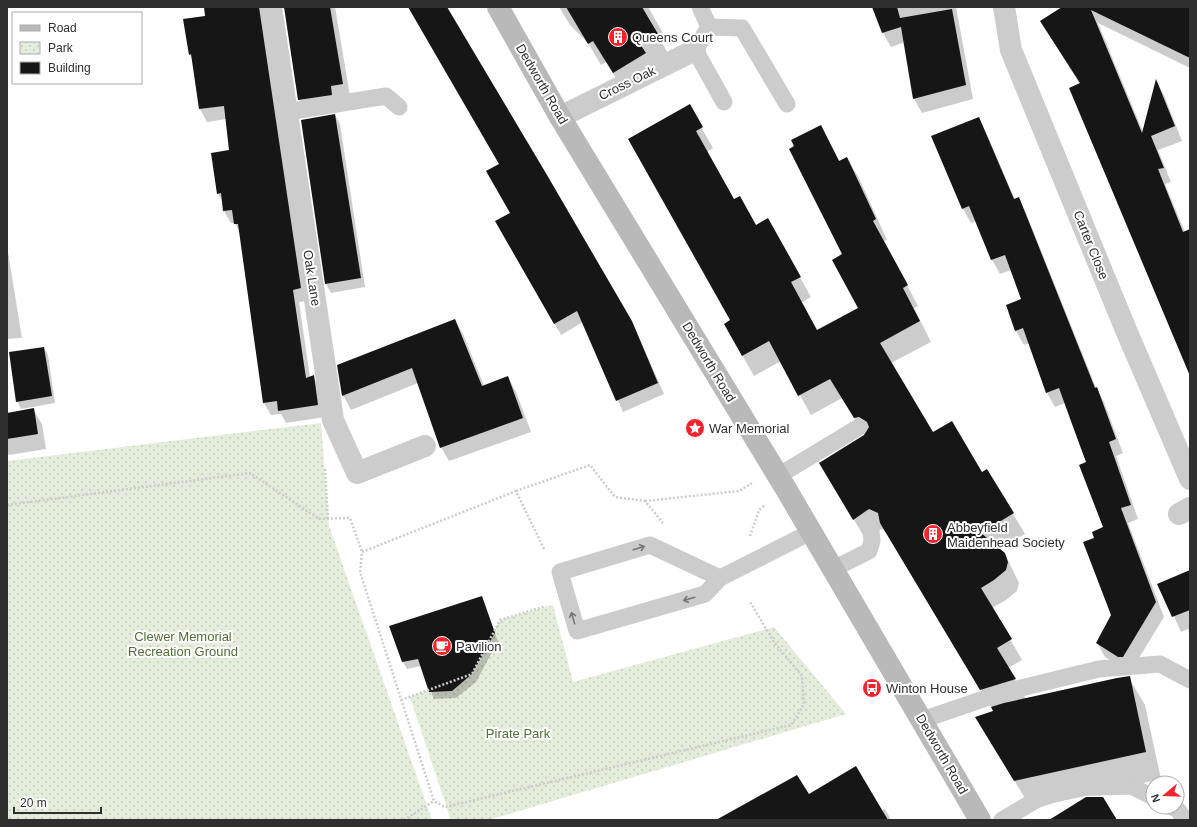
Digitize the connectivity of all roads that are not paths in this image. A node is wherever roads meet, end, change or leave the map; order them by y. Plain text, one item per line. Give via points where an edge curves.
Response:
1 (271, 7) edge
2 (498, 7) edge
3 (700, 7) edge
4 (1004, 7) edge
5 (709, 27) junction
6 (695, 50) junction
7 (724, 102) dead end
8 (787, 104) dead end
9 (399, 107) dead end
10 (287, 112) junction
11 (560, 116) junction
12 (859, 427) dead end
13 (425, 446) dead end
14 (780, 478) junction
15 (1190, 479) edge
16 (870, 519) dead end
17 (811, 532) junction
18 (833, 569) junction
19 (720, 578) junction
20 (1190, 680) edge
21 (922, 720) junction
22 (1145, 793) edge
23 (974, 818) edge
24 (1002, 820) edge

1 - 10 street, Oak Lane
2 - 11 main road, Dedworth Road
3 - 5 lane
4 - 15 street, Carter Close via 1011,50
5 - 6 lane
5 - 8 lane via 742,28
6 - 7 lane
6 - 11 street, Cross Oak
9 - 10 lane via 386,96
10 - 13 street, Oak Lane via 333,420 357,473
11 - 14 main road, Dedworth Road
12 - 14 lane
14 - 17 main road, Dedworth Road
16 - 18 lane via 872,541 869,551
17 - 18 main road, Dedworth Road
17 - 19 lane
18 - 21 main road, Dedworth Road
19 -> 19 lane via 705,594 577,631 560,572 650,545
20 - 21 lane via 1160,664 1099,669 1001,693
21 - 23 main road, Dedworth Road
22 - 24 lane via 1131,786 1070,788 1036,800

